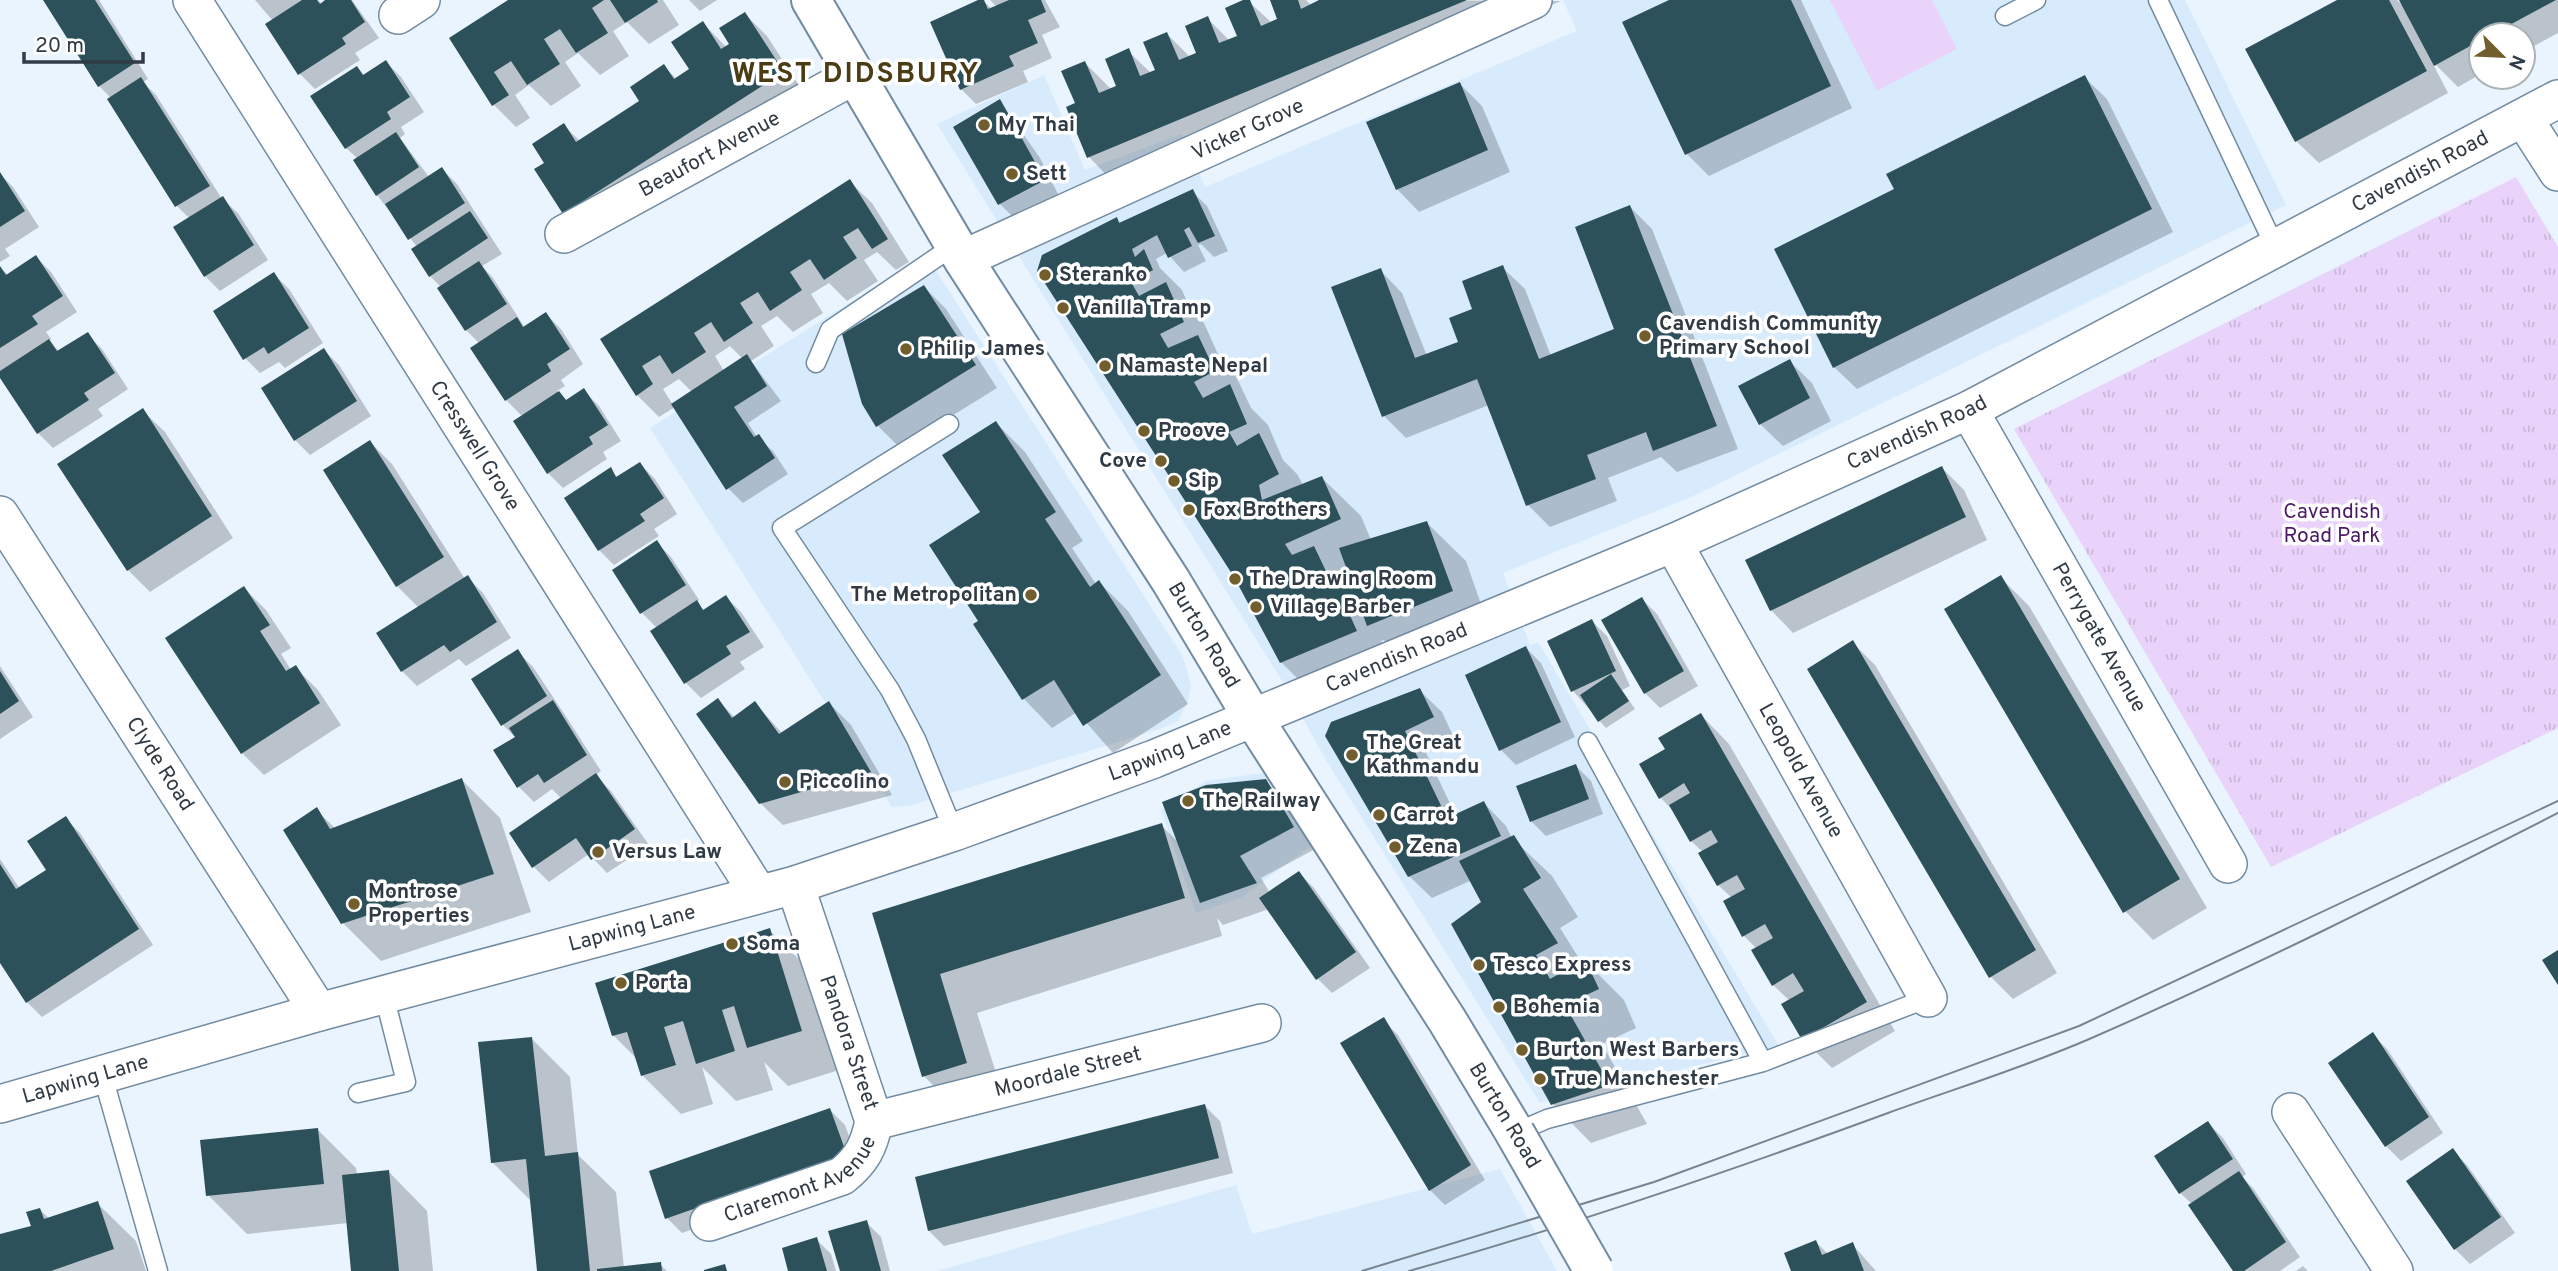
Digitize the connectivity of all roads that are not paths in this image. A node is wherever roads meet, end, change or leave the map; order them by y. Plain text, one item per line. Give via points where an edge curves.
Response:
1 (192, 0) edge
2 (811, 0) edge
3 (1533, 0) edge
4 (2036, 0) edge
5 (2158, 0) edge
6 (2005, 16) dead end
7 (855, 75) junction
8 (2558, 99) edge
9 (2524, 119) junction
10 (2558, 172) edge
11 (564, 234) dead end
12 (2276, 249) junction
13 (959, 252) junction
14 (816, 363) dead end
15 (1969, 410) junction
16 (949, 424) dead end
17 (0, 515) edge
18 (1673, 543) junction
19 (1253, 718) junction
20 (1588, 742) dead end
21 (954, 832) junction
22 (2228, 864) dead end
23 (795, 885) junction
24 (758, 893) junction
25 (384, 995) junction
26 (1928, 998) joint
27 (319, 1012) junction
28 (1262, 1023) dead end
29 (1763, 1062) junction
30 (102, 1073) junction
31 (358, 1093) dead end
32 (0, 1104) edge
33 (2291, 1112) dead end
34 (874, 1121) junction
35 (1515, 1133) junction
36 (709, 1222) dead end
37 (158, 1271) edge
38 (1594, 1271) edge
39 (2394, 1271) edge

1 - 24 street, Cresswell Grove
2 - 7 street, Burton Road
3 - 13 street, Vicker Grove
4 - 6 lane
5 - 12 lane
7 - 11 street, Beaufort Avenue
7 - 13 street, Burton Road
8 - 9 street, Cavendish Road
9 - 10 street
9 - 12 street, Cavendish Road
12 - 15 street, Cavendish Road
13 - 14 lane via 830,330
13 - 19 street, Burton Road via 1171,581
15 - 18 street, Cavendish Road
15 - 22 street, Perrygate Avenue
16 - 21 lane via 782,527 890,690 916,739
17 - 27 street, Clyde Road
18 - 19 street, Cavendish Road
18 - 26 street, Leopold Avenue
19 - 21 street, Lapwing Lane
19 - 35 street, Burton Road
20 - 29 lane
21 - 23 street, Lapwing Lane
23 - 24 street, Lapwing Lane
23 - 34 street, Pandora Street
24 - 25 street, Lapwing Lane
25 - 27 street, Lapwing Lane
25 - 31 lane via 406,1082
26 - 29 lane
27 - 30 street, Lapwing Lane
28 - 34 street, Moordale Street
29 - 35 lane via 1547,1119
30 - 32 street, Lapwing Lane
30 - 37 lane
33 - 39 street
34 - 36 street, Claremont Avenue via 869,1145 842,1176
35 - 38 street, Burton Road, bridge

